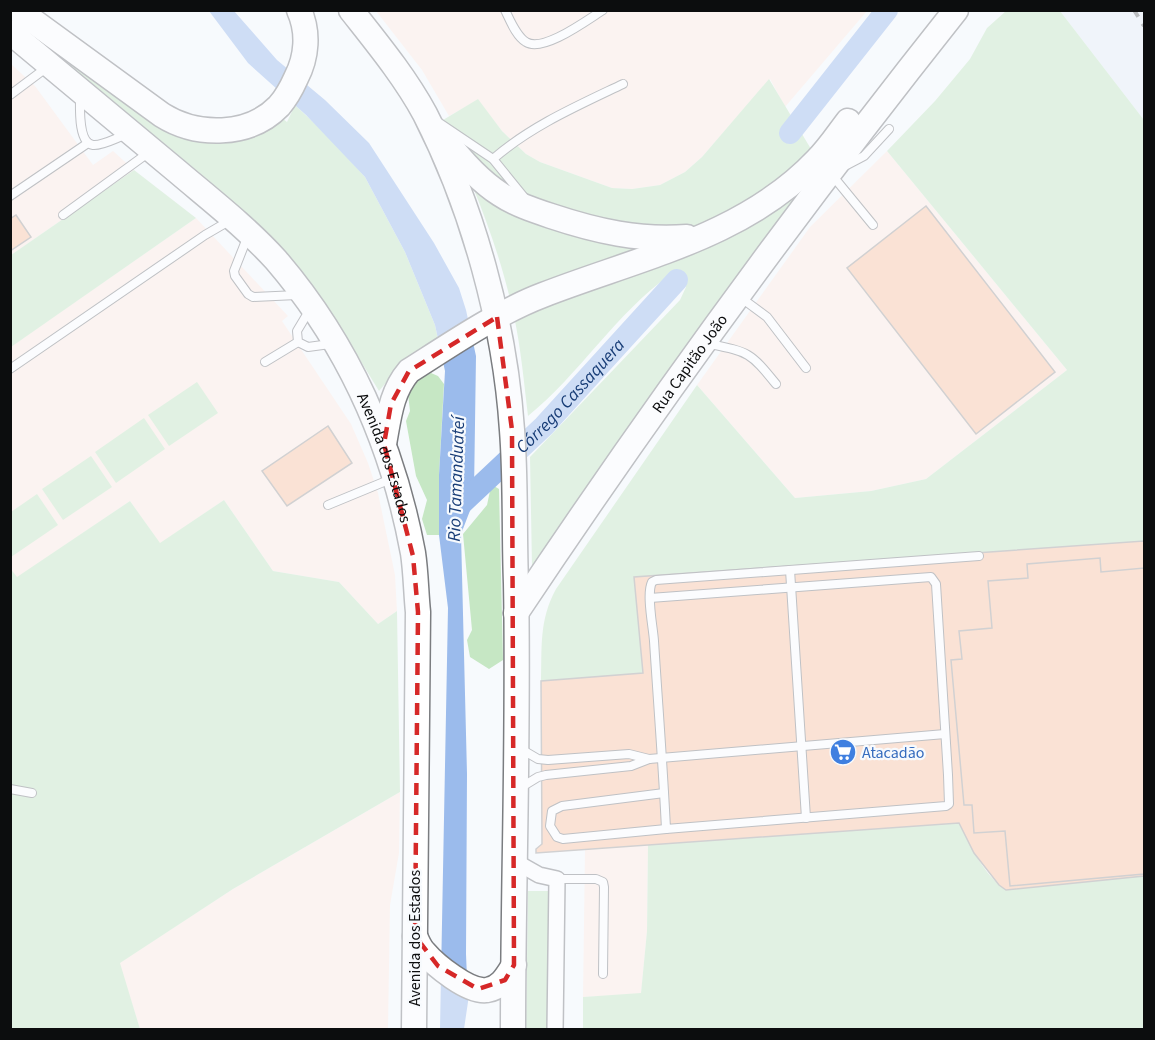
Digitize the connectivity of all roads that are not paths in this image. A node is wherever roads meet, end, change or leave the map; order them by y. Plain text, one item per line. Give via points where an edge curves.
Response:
1 (18, 10) edge
2 (299, 10) edge
3 (351, 10) edge
4 (505, 10) edge
5 (603, 10) edge
6 (938, 10) edge
7 (956, 10) edge
8 (10, 32) edge
9 (50, 65) junction
10 (623, 84) dead end
11 (79, 89) junction
12 (10, 94) edge
13 (425, 114) junction
14 (873, 118) junction
15 (130, 133) junction
16 (88, 142) junction
17 (152, 151) junction
18 (493, 159) junction
19 (830, 172) junction
20 (10, 196) edge
21 (538, 212) junction
22 (63, 215) dead end
23 (873, 225) dead end
24 (241, 226) junction
25 (705, 236) junction
26 (739, 297) junction
27 (307, 301) junction
28 (497, 317) junction
29 (298, 342) junction
30 (335, 343) junction
31 (704, 343) junction
32 (265, 362) dead end
33 (806, 368) dead end
34 (10, 369) edge
35 (776, 384) dead end
36 (384, 444) junction
37 (395, 477) junction
38 (328, 505) dead end
39 (979, 556) dead end
40 (790, 570) junction
41 (791, 589) junction
42 (650, 598) junction
43 (516, 613) junction
44 (945, 734) junction
45 (801, 745) junction
46 (517, 747) junction
47 (663, 758) junction
48 (649, 759) junction
49 (10, 789) edge
50 (516, 791) junction
51 (32, 793) dead end
52 (664, 793) junction
53 (806, 818) junction
54 (666, 829) junction
55 (516, 862) junction
56 (557, 879) junction
57 (415, 936) junction
58 (514, 966) junction
59 (603, 974) dead end
60 (414, 1029) edge
61 (513, 1029) edge
62 (555, 1029) edge

1 - 2 highway via 180,125 215,131 255,122 281,104 305,54 306,33
3 - 13 highway
4 - 5 lane via 519,35 526,42 540,45
6 - 14 highway
7 - 14 highway
8 - 9 highway, Avenida dos Estados
9 - 11 highway, Avenida dos Estados
9 - 12 lane
10 - 18 lane via 544,122
11 - 15 highway, Avenida dos Estados
11 - 16 lane via 83,137
13 - 18 lane
13 - 21 highway via 481,179 506,198
13 - 28 highway via 458,190
14 - 19 highway, Rua Capitão João
14 - 25 highway via 763,205
15 - 16 lane via 99,144
15 - 17 highway, Avenida dos Estados
16 - 20 lane
17 - 22 lane
17 - 24 highway, Avenida dos Estados
18 - 21 lane
19 - 23 lane
19 - 26 highway, Rua Capitão João
21 - 25 highway via 583,227 641,237
24 - 27 highway, Avenida dos Estados via 275,260
24 - 27 lane via 234,271 248,294
24 - 34 lane via 205,235
25 - 28 highway via 542,295
26 - 31 highway, Rua Capitão João
26 - 33 lane via 767,317
27 - 29 lane via 297,331
27 - 30 highway, Avenida dos Estados
28 - 36 highway via 409,371 391,404
28 - 43 highway via 512,430
29 - 30 lane via 308,347
29 - 32 lane
30 - 36 highway, Avenida dos Estados via 363,393
31 - 35 lane via 749,355
31 - 43 highway, Rua Capitão João
36 - 37 highway, Avenida dos Estados
37 - 38 lane
37 - 57 highway, Avenida dos Estados via 413,556 418,612
39 - 40 lane
40 - 41 lane
40 - 42 lane via 656,580 650,587
41 - 42 lane
41 - 44 lane via 927,576 935,579
41 - 45 lane
42 - 47 lane
43 - 46 highway
44 - 45 lane
44 - 53 lane via 948,806
45 - 47 lane
45 - 53 lane
46 - 48 lane via 548,760 629,754
46 - 50 highway
47 - 48 lane
47 - 52 lane
48 - 50 lane via 631,766 546,775
49 - 51 lane
50 - 55 highway
52 - 54 lane
52 - 54 lane via 562,806 552,812 550,826 557,837 563,838
53 - 54 lane
55 - 56 street via 539,875
55 - 58 highway
56 - 59 lane via 603,882
56 - 62 street
57 - 58 highway via 431,959 461,982 478,989 495,987
57 - 60 highway, Avenida dos Estados
58 - 61 highway

